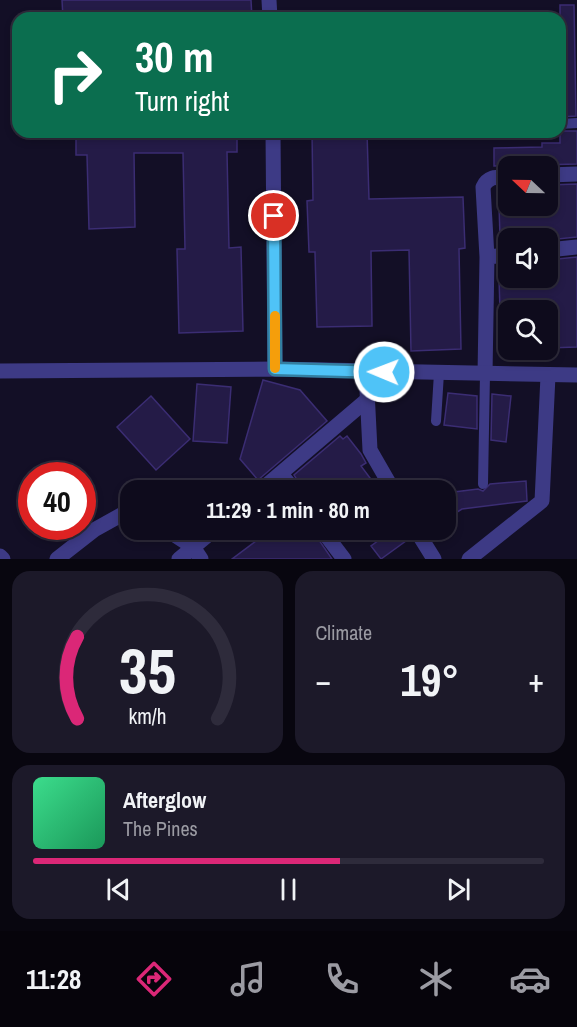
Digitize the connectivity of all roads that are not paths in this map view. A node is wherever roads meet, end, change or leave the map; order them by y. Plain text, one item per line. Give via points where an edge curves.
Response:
1 (273, 138) edge
2 (577, 174) edge
3 (558, 175) edge
4 (498, 178) edge
5 (577, 247) edge
6 (558, 249) edge
7 (498, 256) edge
8 (487, 257) junction
9 (275, 369) junction
10 (0, 371) edge
11 (366, 371) junction
12 (439, 373) junction
13 (485, 374) junction
14 (577, 375) edge
15 (548, 376) junction
16 (368, 399) junction
17 (436, 421) dead end
18 (281, 474) junction
19 (274, 480) edge
20 (286, 480) edge
21 (387, 480) edge
22 (483, 484) dead end
23 (120, 516) edge
24 (179, 540) edge
25 (207, 540) edge
26 (330, 540) edge
27 (421, 540) edge
28 (197, 553) edge
29 (431, 558) edge
30 (57, 559) edge
31 (179, 559) edge
32 (344, 559) edge
33 (469, 559) edge

1 - 9 street
2 - 3 street
4 - 8 street via 486,181 483,187
5 - 6 street
7 - 8 street
8 - 13 street
9 - 10 street
9 - 11 street
11 - 12 street
11 - 16 street
12 - 13 street
12 - 17 lane
13 - 15 street
13 - 22 lane
14 - 15 street
15 - 33 street via 542,501
16 - 18 street
16 - 21 street via 370,450
18 - 19 street
18 - 20 street
23 - 30 street
24 - 28 street
25 - 28 street
26 - 32 street
27 - 29 street
28 - 31 street

